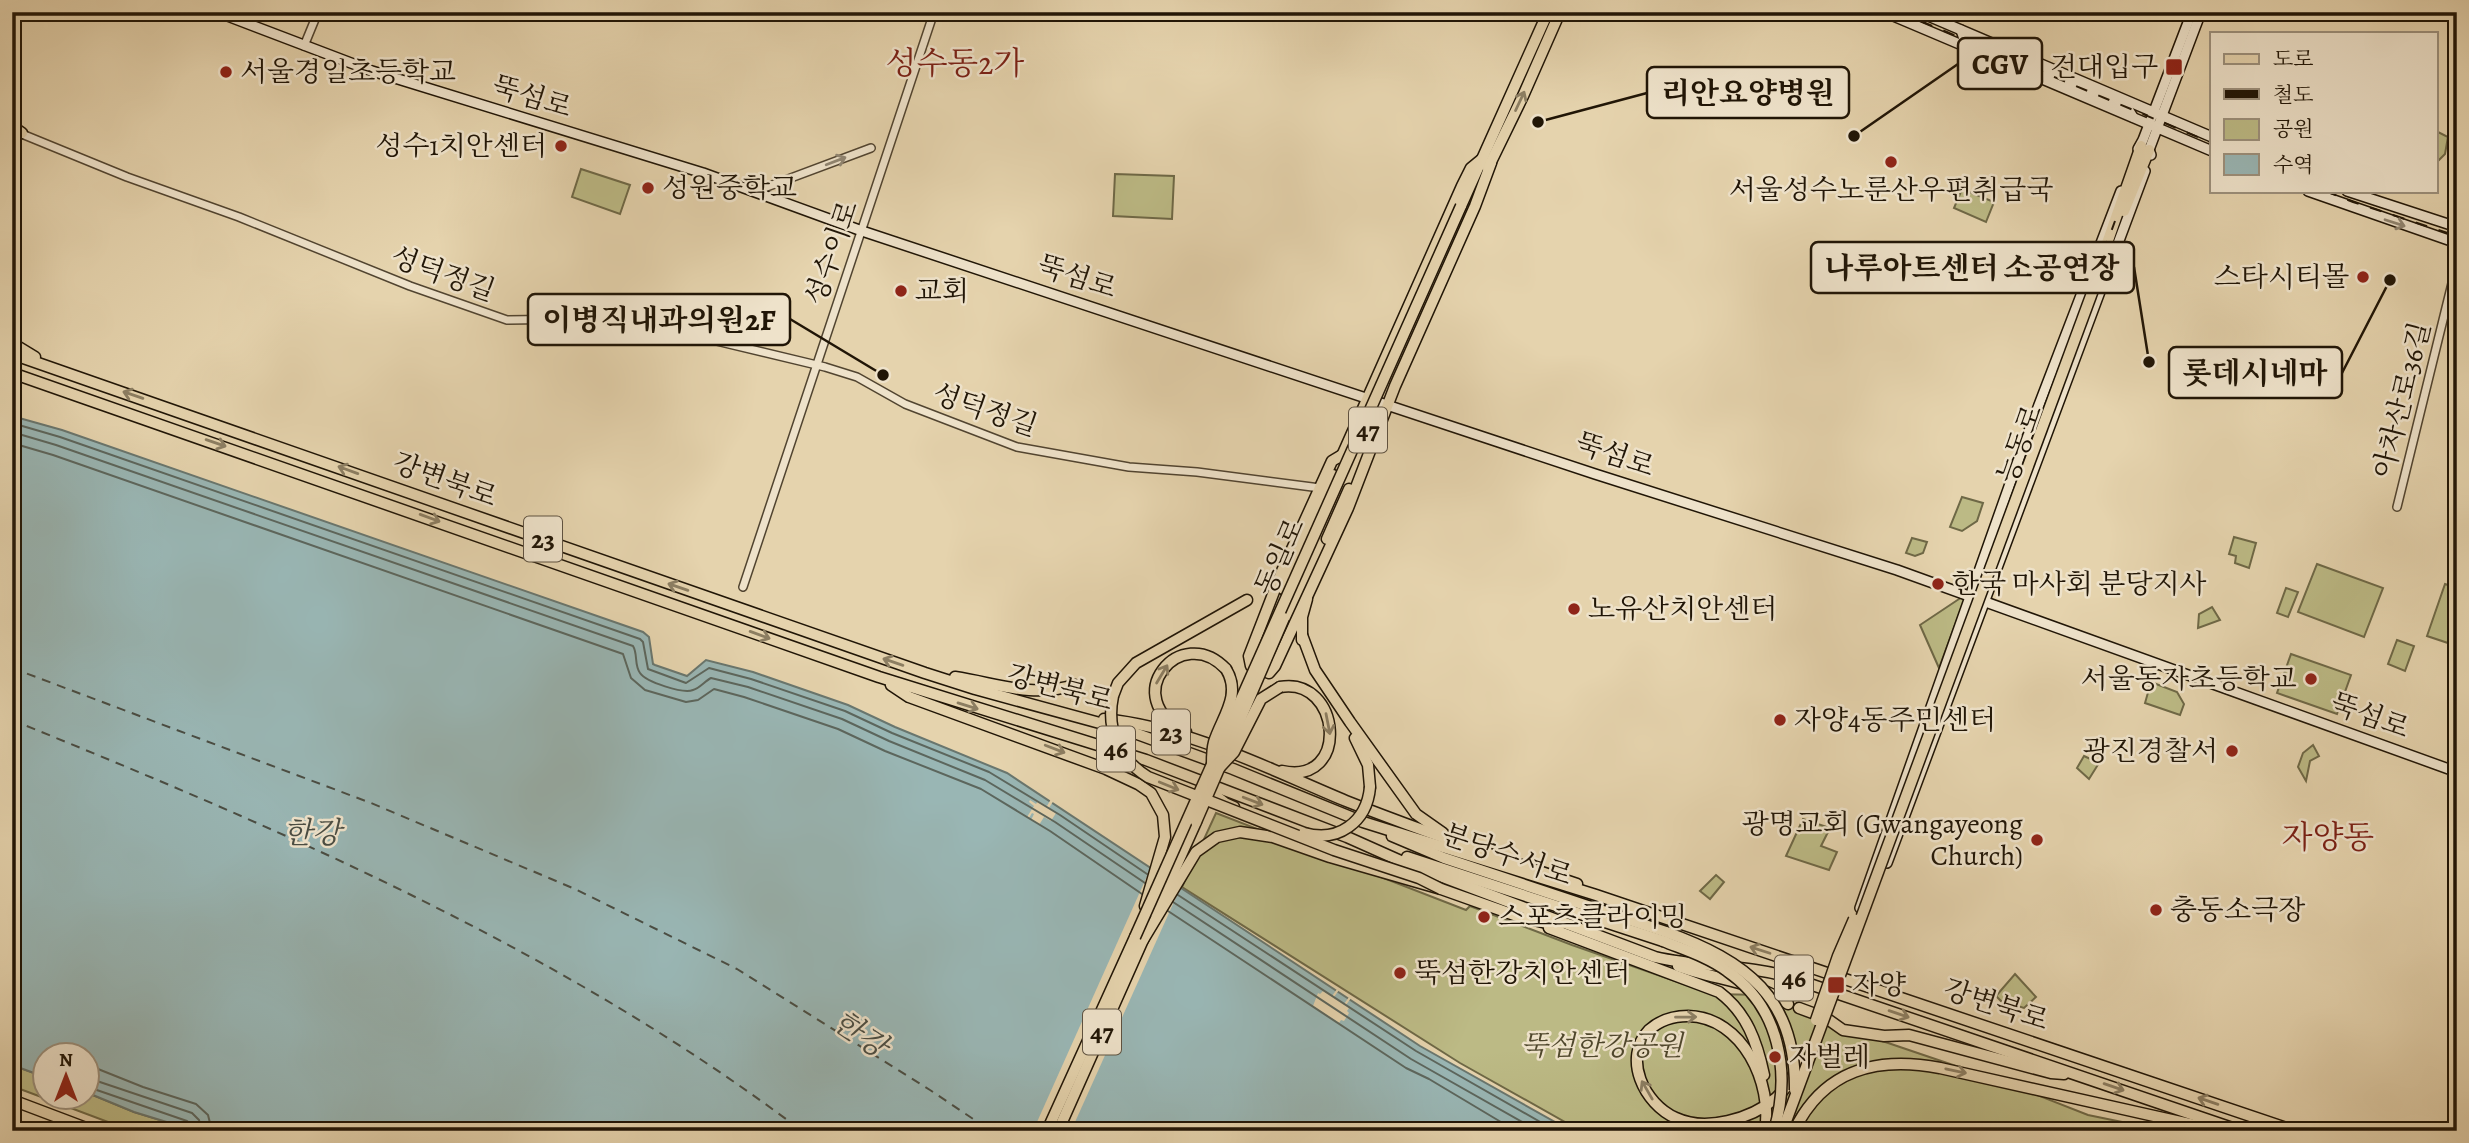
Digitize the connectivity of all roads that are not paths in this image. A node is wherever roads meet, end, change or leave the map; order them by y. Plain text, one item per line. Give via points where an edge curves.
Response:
1 (217, 12) edge
2 (318, 12) edge
3 (934, 12) edge
4 (1548, 12) edge
5 (1560, 12) edge
6 (1884, 12) edge
7 (1919, 12) edge
8 (2192, 12) edge
9 (2201, 12) edge
10 (1960, 37) junction
11 (304, 46) junction
12 (2133, 108) junction
13 (2158, 115) junction
14 (2134, 119) junction
15 (2154, 127) junction
16 (15, 130) edge
17 (2210, 136) edge
18 (871, 148) dead end
19 (2145, 148) junction
20 (2210, 150) edge
21 (1486, 161) junction
22 (756, 191) junction
23 (2311, 192) edge
24 (2350, 192) edge
25 (2457, 227) edge
26 (862, 231) junction
27 (2457, 243) edge
28 (2108, 247) junction
29 (2457, 262) edge
30 (12, 343) edge
31 (12, 354) edge
32 (44, 363) junction
33 (816, 365) junction
34 (12, 373) edge
35 (1367, 398) junction
36 (1390, 405) junction
37 (1355, 485) junction
38 (1322, 493) junction
39 (2397, 508) dead end
40 (743, 587) dead end
41 (1971, 596) junction
42 (1247, 600) dead end
43 (1307, 600) junction
44 (1985, 601) junction
45 (1302, 635) junction
46 (1267, 650) junction
47 (925, 673) junction
48 (880, 677) junction
49 (1075, 685) dead end
50 (1075, 716) junction
51 (1202, 741) junction
52 (1263, 765) junction
53 (1216, 766) junction
54 (2457, 772) edge
55 (1189, 775) junction
56 (1363, 822) junction
57 (1347, 837) junction
58 (1489, 852) junction
59 (1441, 889) junction
60 (1595, 895) junction
61 (1517, 916) junction
62 (1594, 934) junction
63 (1665, 937) junction
64 (1139, 939) junction
65 (1639, 951) junction
66 (2085, 1077) junction
67 (1765, 1093) junction
68 (12, 1100) edge
69 (1057, 1125) edge
70 (1787, 1128) edge
71 (93, 1131) edge
72 (1047, 1131) edge
73 (1765, 1131) edge
74 (1774, 1131) edge
75 (2221, 1131) edge
76 (2241, 1131) edge
77 (2295, 1131) edge

1 - 11 main road, 뚝섬로
2 - 11 street
3 - 26 street, 성수이로
4 - 21 main road, 동일로 / 47
21 -> 5 main road, 동일로 / 47
6 - 10 main road
7 - 10 main road
8 - 13 main road, 능동로
9 - 13 main road, 능동로
10 - 12 main road
10 - 14 main road
11 - 22 main road, 뚝섬로
12 - 13 main road
12 - 14 main road
13 - 15 main road, 능동로
13 - 17 main road
14 - 15 main road
15 - 19 main road, 능동로
15 - 20 main road
16 - 33 street, 성덕정길 via 507,320 592,317
22 -> 18 street
19 - 28 main road
19 - 41 main road, 능동로 via 2135,151
19 - 44 main road, 능동로 via 2151,156
21 - 35 main road via 1471,167
21 - 36 main road, 동일로 via 1475,206
21 - 46 main road, 동일로 / 47, bridge
22 - 26 main road, 뚝섬로
23 -> 27 main road
24 - 25 main road
26 - 33 street, 성수이로
26 - 35 main road, 뚝섬로
28 -> 67 main road, bridge via 1794,1075 1775,1098 1749,1114 1693,1123 1667,1113 1647,1093 1637,1065 1639,1046 1648,1031 1661,1022 1677,1016 1702,1018 1742,1045
28 - 70 main road, bridge
29 - 39 street, 아차산로36길
30 - 32 main road
31 - 32 main road, 강변북로 / 23
47 -> 32 main road, 강변북로 / 23
33 - 38 street, 성덕정길 via 857,377 900,402 1017,447
33 - 40 street, 성수이로
34 -> 48 main road, 강변북로 / 23
35 - 36 main road, 뚝섬로
35 - 38 main road
36 - 37 main road, 동일로
36 - 41 main road, 뚝섬로
37 - 43 main road, 동일로
37 - 46 main road, bridge via 1294,614
38 - 43 main road via 1282,571 1249,656 1251,666 1266,673 1273,670
38 - 46 main road, bridge via 1267,628
41 - 44 main road, 뚝섬로
41 - 44 main road, 능동로 via 1866,887 1862,910 1876,890
42 -> 59 main road, bridge via 1136,663 1118,683 1111,716 1115,738 1128,761 1148,777
43 - 45 main road
44 - 54 main road, 뚝섬로
45 - 55 main road, bridge via 1313,674 1365,758 1370,787 1361,815 1339,833 1314,836 1225,803
45 - 58 main road via 1315,670 1416,814 1438,831
46 - 53 main road, 동일로 / 47, bridge
47 - 49 main road via 1031,691
47 - 50 main road, 강변북로 / 23
48 -> 55 main road, 강변북로 / 46
48 -> 64 main road, 23, bridge via 909,697 1094,764 1150,793 1163,815 1165,836
50 - 51 main road, 23 via 1135,722
50 - 56 main road, 강변북로 / 46 via 1174,747
51 - 52 main road, 23
51 -> 53 main road, bridge via 1175,726 1156,704 1156,683 1167,664 1187,654 1217,660 1231,680 1232,699 1214,744
53 -> 52 main road, 23, bridge via 1234,752 1261,699 1280,687 1310,692 1329,724 1329,744 1322,760 1303,772
52 - 58 main road via 1416,829
53 - 64 main road, 동일로 / 47, bridge
55 -> 57 main road, 강변북로 / 46
56 - 60 main road, 강변북로
56 - 63 main road, 분당수서로 via 1411,846
57 - 62 main road, 강변북로 / 46
57 - 63 main road, 분당수서로
58 - 60 main road via 1580,885
59 - 61 main road
59 - 64 main road, bridge via 1262,834 1230,833 1196,852
77 -> 60 main road, 강변북로
61 - 62 main road
61 - 67 main road via 1707,986 1727,998 1753,1035
62 - 65 main road, 강변북로 / 46
63 - 70 main road, 분당수서로, bridge via 1730,960 1772,1001 1788,1036 1795,1073
63 - 74 main road, 분당수서로, bridge via 1723,968 1761,1005 1776,1037 1782,1070
64 - 69 main road, 동일로 / 47
65 -> 66 main road, 강변북로 / 46 via 1689,964 1777,973
65 - 66 main road via 1702,976 1770,992 1843,1030 1909,1035 2051,1073
66 -> 76 main road, 강변북로 / 46
67 - 73 main road
68 - 71 main road
69 - 72 main road, 47
70 -> 75 main road via 1839,1079 1871,1066 1895,1063 1940,1068

